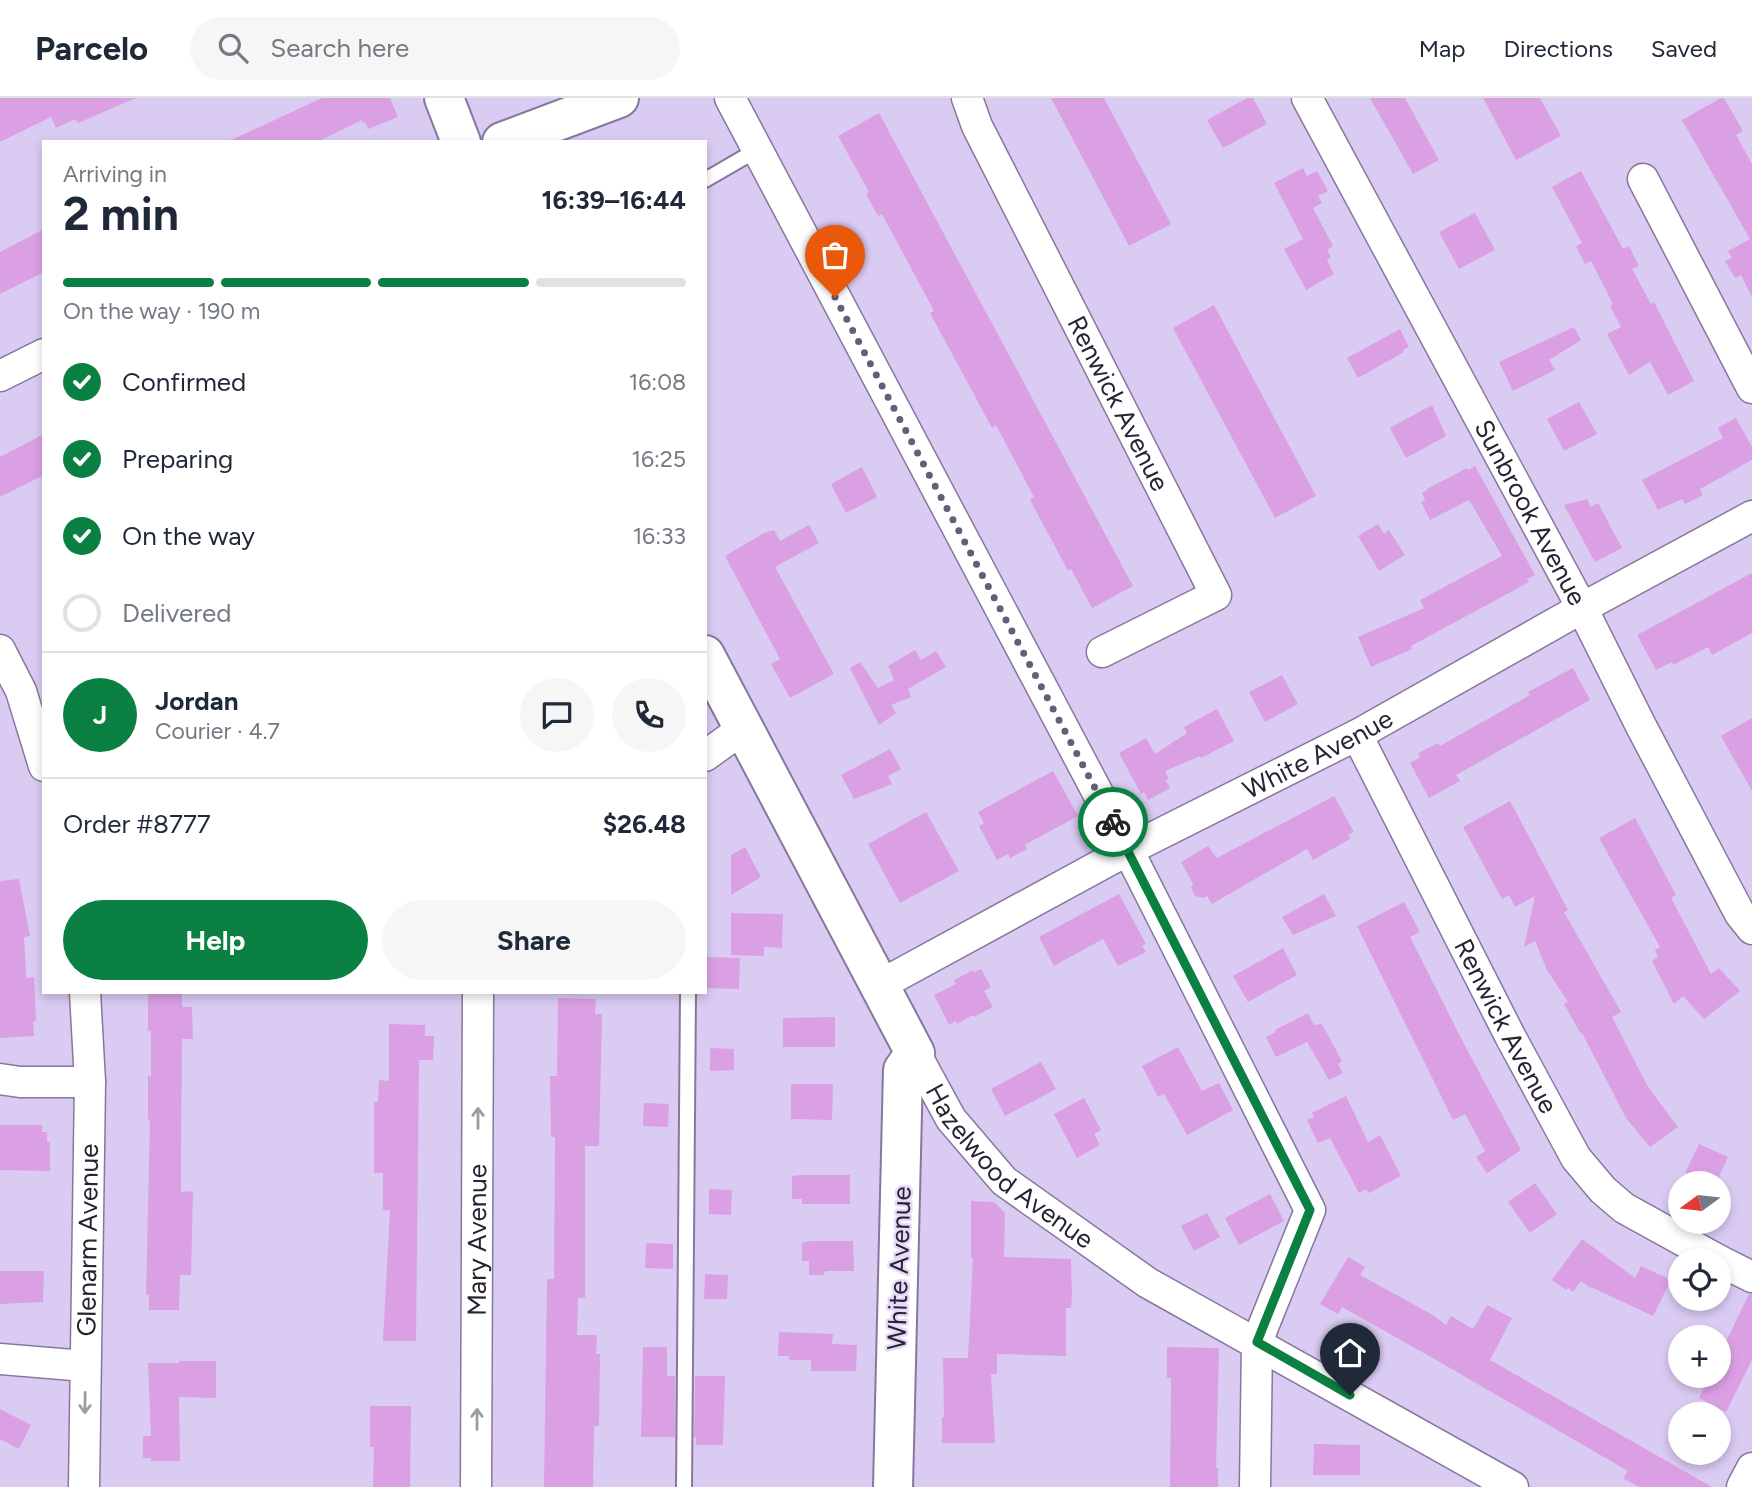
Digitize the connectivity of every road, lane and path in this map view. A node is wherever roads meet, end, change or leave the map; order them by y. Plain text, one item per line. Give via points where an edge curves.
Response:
1 (444, 98) edge
2 (620, 98) edge
3 (730, 98) edge
4 (967, 98) edge
5 (1307, 98) edge
6 (460, 140) edge
7 (507, 140) edge
8 (758, 152) junction
9 (707, 179) edge
10 (1643, 179) dead end
11 (42, 355) edge
12 (0, 376) edge
13 (1752, 388) edge
14 (1752, 516) edge
15 (1582, 608) junction
16 (0, 650) edge
17 (1102, 652) dead end
18 (707, 659) edge
19 (11, 696) edge
20 (744, 728) junction
21 (1357, 735) junction
22 (707, 755) edge
23 (42, 761) edge
24 (1128, 850) junction
25 (1752, 929) edge
26 (880, 985) junction
27 (86, 994) edge
28 (478, 994) edge
29 (688, 994) edge
30 (915, 1053) junction
31 (0, 1079) edge
32 (90, 1082) junction
33 (1697, 1248) edge
34 (1731, 1266) edge
35 (1752, 1277) edge
36 (1257, 1342) junction
37 (0, 1359) edge
38 (85, 1366) junction
39 (1752, 1468) edge
40 (84, 1487) edge
41 (476, 1487) edge
42 (684, 1487) edge
43 (893, 1487) edge
44 (1255, 1487) edge
45 (1513, 1487) edge
46 (1742, 1487) edge

1 - 6 street
2 - 7 street
3 - 8 street
4 - 17 street, Renwick Avenue via 977,126 1216,594
5 - 15 street, Sunbrook Avenue
8 - 9 lane
8 - 24 street
10 - 13 street
11 - 12 street
14 - 15 street, White Avenue
15 - 21 street, White Avenue
15 - 25 street, Sunbrook Avenue via 1740,914
16 - 19 street
18 - 20 street, Hazelwood Avenue
19 - 23 street
20 - 22 street
20 - 26 street, Hazelwood Avenue
21 - 24 street, White Avenue
21 - 33 street, Renwick Avenue via 1576,1158 1625,1208
24 - 26 street, White Avenue
24 - 36 street via 1310,1210
26 - 30 street, Hazelwood Avenue
27 - 32 street, Glenarm Avenue
41 -> 28 street, Mary Avenue
29 - 42 lane
30 - 36 street, Hazelwood Avenue via 951,1119 1004,1181 1148,1283
30 - 43 street, White Avenue via 903,1070
31 - 32 street
32 - 38 street, Glenarm Avenue
34 - 35 street, Renwick Avenue
36 - 44 street
36 - 45 street, Hazelwood Avenue
37 - 38 street
38 -> 40 street, Glenarm Avenue
39 - 46 street

